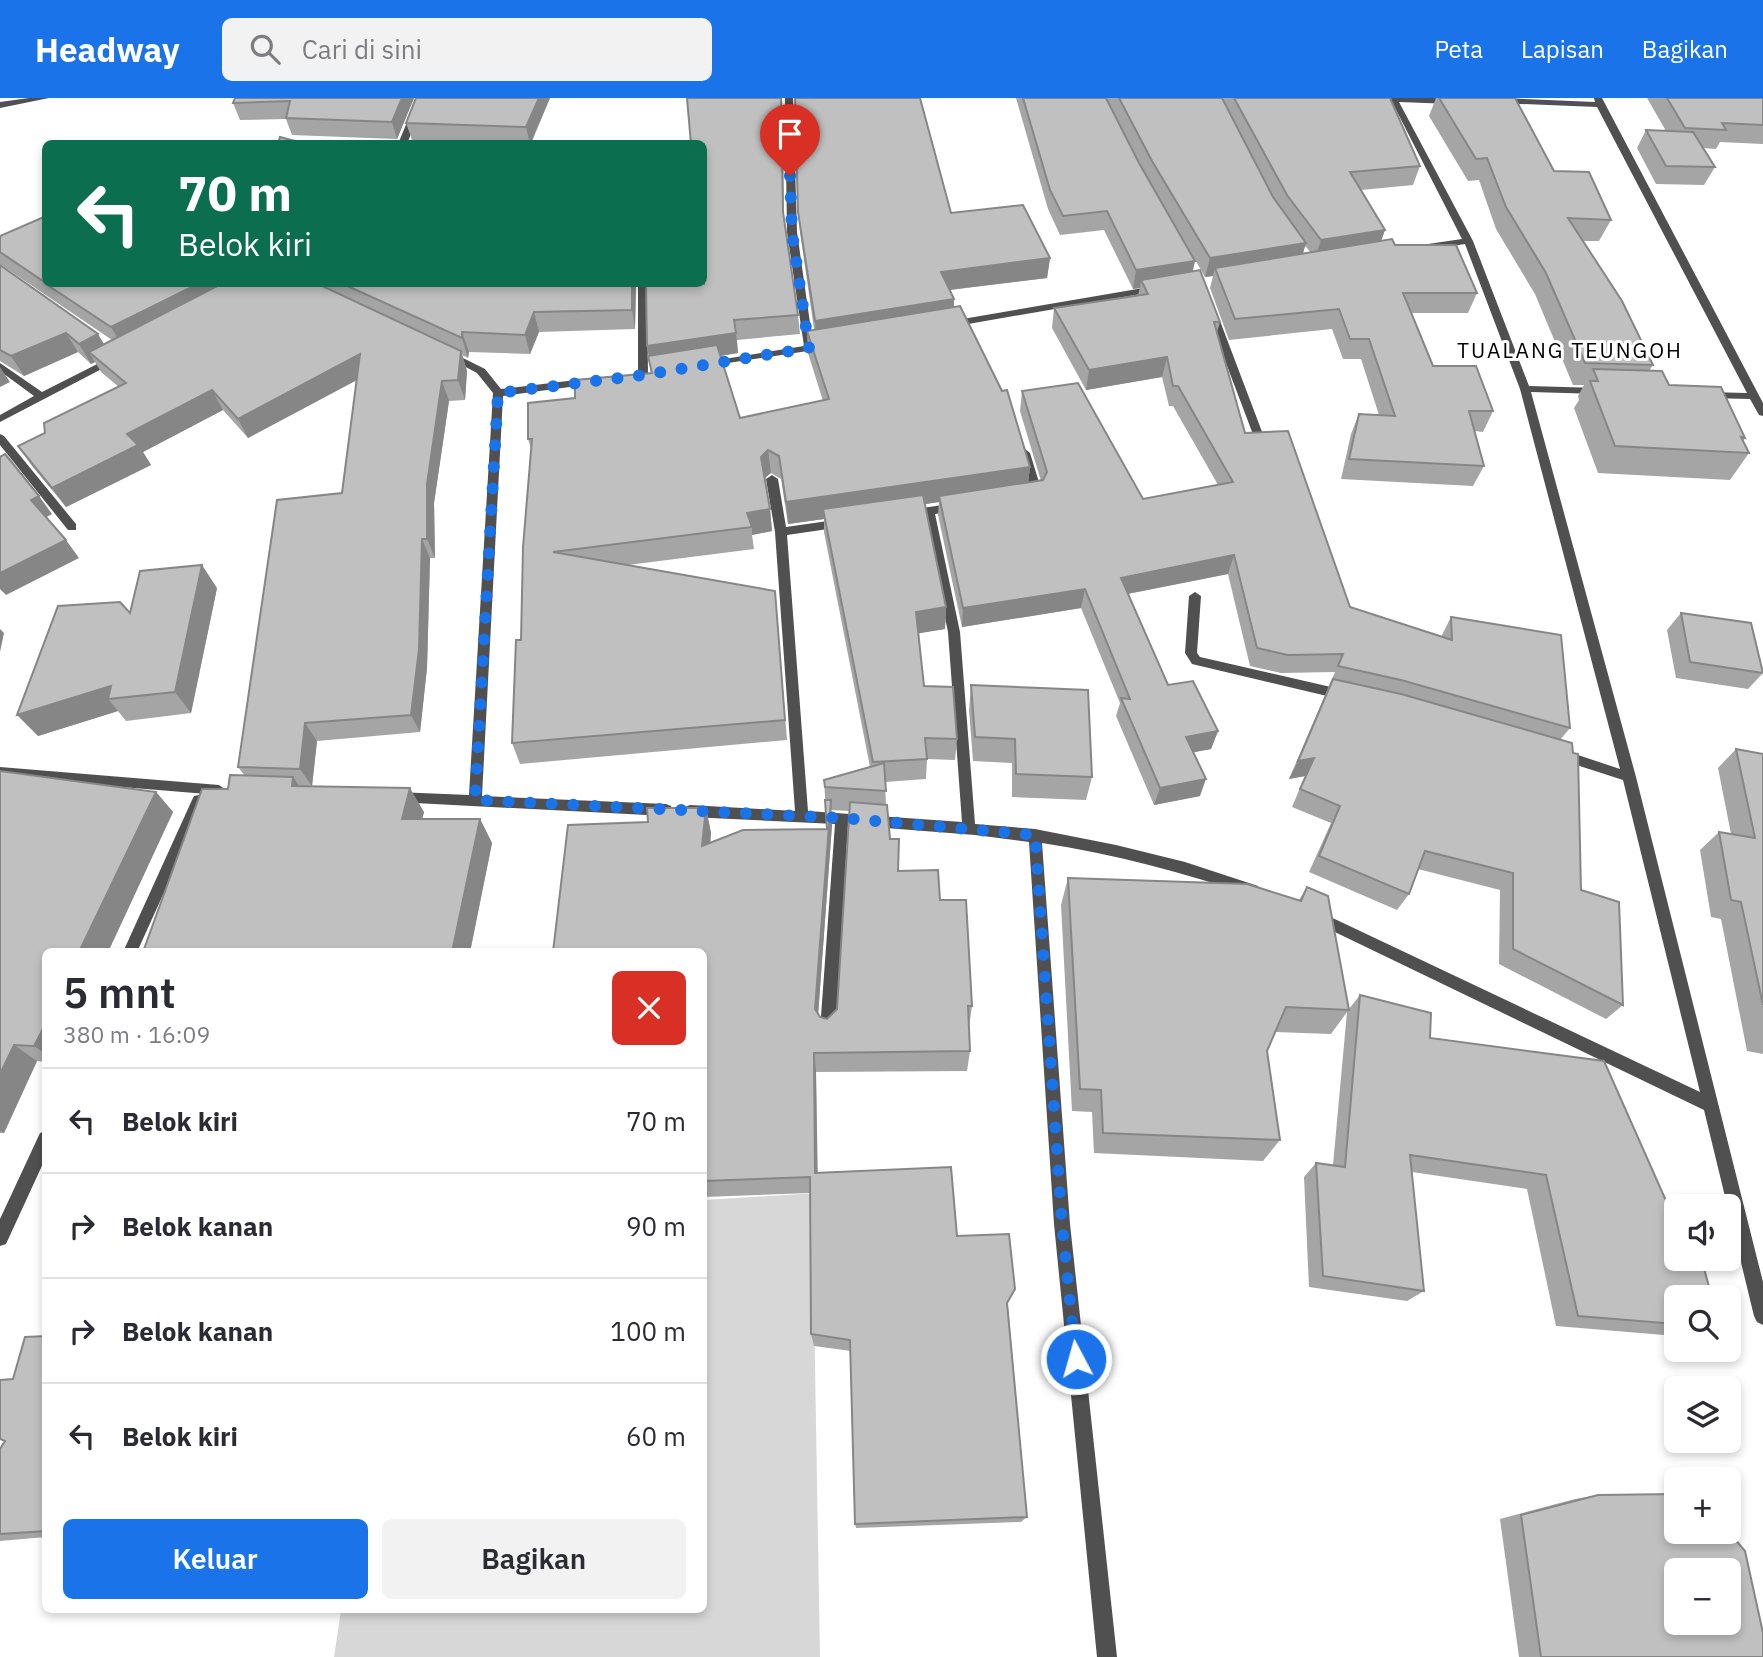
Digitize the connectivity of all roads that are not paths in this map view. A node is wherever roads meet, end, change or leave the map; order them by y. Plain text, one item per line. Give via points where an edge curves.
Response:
1 (45, 98) edge
2 (421, 98) edge
3 (789, 98) edge
4 (1392, 99) edge
5 (1461, 101) edge
6 (1489, 101) edge
7 (1599, 101) edge
8 (0, 105) edge
9 (404, 140) edge
10 (1468, 241) junction
11 (1416, 249) edge
12 (1174, 286) edge
13 (642, 287) edge
14 (1210, 307) edge
15 (944, 325) edge
16 (836, 344) edge
17 (111, 346) edge
18 (809, 348) junction
19 (440, 350) edge
20 (0, 366) edge
21 (699, 366) edge
22 (657, 373) edge
23 (643, 375) junction
24 (630, 376) edge
25 (604, 380) edge
26 (1525, 389) junction
27 (1606, 392) edge
28 (498, 393) junction
29 (1700, 395) edge
30 (42, 397) junction
31 (1754, 397) junction
32 (1763, 414) edge
33 (0, 419) edge
34 (1259, 436) edge
35 (0, 438) edge
36 (1020, 439) edge
37 (772, 479) edge
38 (1021, 498) edge
39 (968, 505) edge
40 (929, 512) junction
41 (889, 517) edge
42 (862, 521) edge
43 (72, 527) dead end
44 (781, 531) junction
45 (1195, 596) dead end
46 (1353, 697) edge
47 (1544, 749) edge
48 (0, 772) edge
49 (1629, 777) junction
50 (204, 790) junction
51 (231, 791) edge
52 (380, 796) edge
53 (475, 800) junction
54 (803, 817) junction
55 (842, 818) junction
56 (969, 828) junction
57 (1035, 835) junction
58 (1267, 895) edge
59 (1304, 911) edge
60 (132, 948) edge
61 (828, 1030) edge
62 (1710, 1105) junction
63 (42, 1147) edge
64 (0, 1238) edge
65 (1763, 1316) edge
66 (1107, 1657) edge

1 - 8 street
2 - 9 street
3 - 18 street via 792,232
4 - 5 street
4 - 10 street
6 - 7 street
7 - 31 street
10 - 11 street
10 - 26 street
12 - 15 street
13 - 23 street
14 - 34 street
16 - 18 street
17 - 30 street via 122,354
18 - 21 street
19 - 28 street via 481,371
20 - 30 street
22 - 23 street
23 - 24 street
25 - 28 street
26 - 27 street
26 - 49 street
28 - 53 street
29 - 31 street
30 - 33 street
31 - 32 street
35 - 43 street
36 - 38 street via 1036,492
37 - 44 street
39 - 40 street
40 - 41 street
40 - 56 street via 954,632
42 - 44 street
44 - 54 street
45 - 46 street via 1191,653 1196,661
47 - 49 street
48 - 50 street
49 - 62 street
50 - 51 street
50 - 60 street
52 - 53 street
53 - 54 street
54 - 55 street
55 - 56 street
55 - 61 street
56 - 57 street
57 - 58 street via 1130,852
57 - 66 street via 1062,1224
59 - 62 street
62 - 65 street
63 - 64 street

